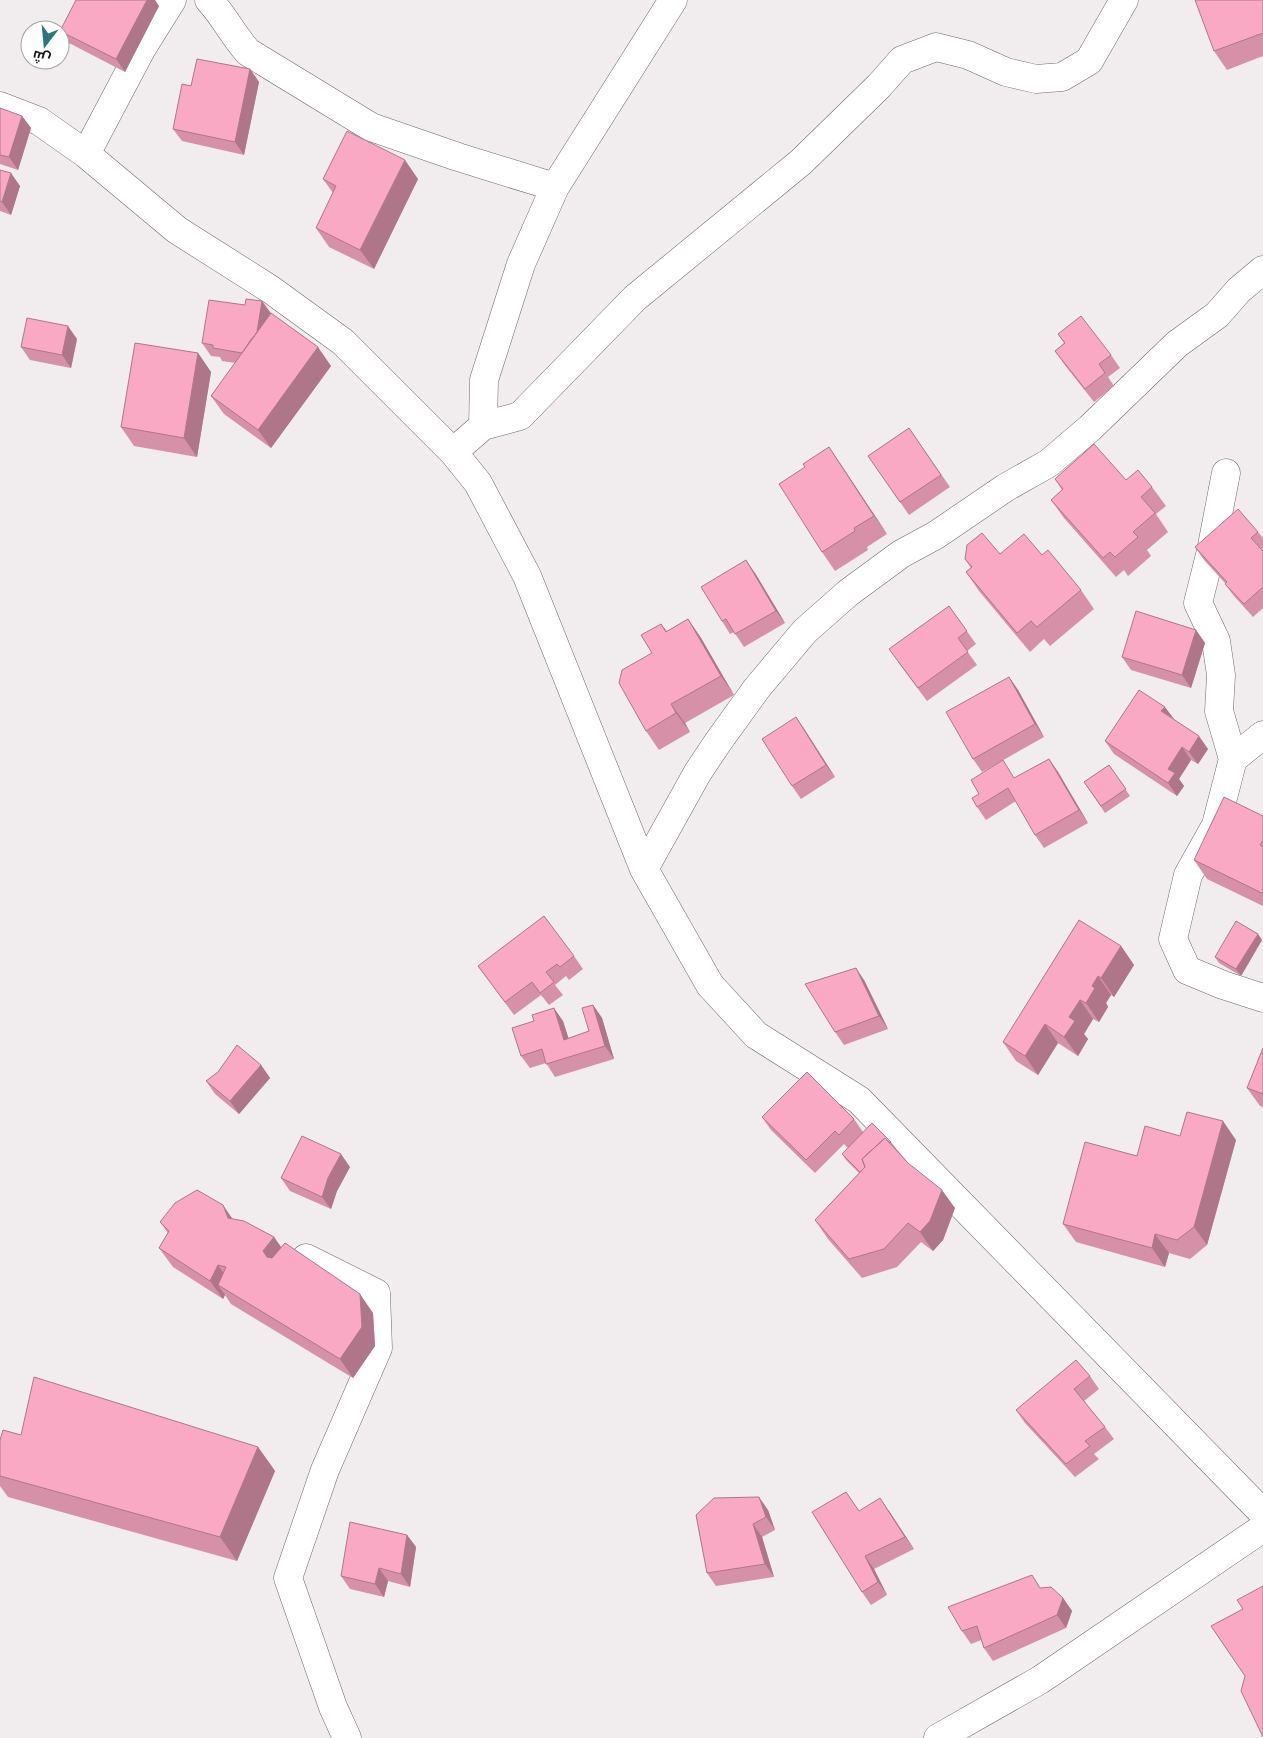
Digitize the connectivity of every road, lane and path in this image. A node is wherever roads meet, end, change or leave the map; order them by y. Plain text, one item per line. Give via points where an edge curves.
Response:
1 (172, 0) edge
2 (209, 0) edge
3 (673, 0) edge
4 (1124, 0) edge
5 (0, 106) edge
6 (86, 154) junction
7 (555, 187) junction
8 (1263, 270) edge
9 (483, 426) junction
10 (454, 452) junction
11 (1226, 473) dead end
12 (1263, 735) edge
13 (1233, 759) junction
14 (644, 869) junction
15 (1263, 998) edge
16 (306, 1258) edge
17 (1263, 1513) edge
18 (1263, 1528) edge
19 (347, 1738) edge
20 (938, 1738) edge

1 - 6 street via 142,48
2 - 7 street via 248,52 371,127
3 - 7 street
4 - 9 street via 1089,61 1062,77 1036,79 1006,72 968,55 936,47 902,60 800,162 635,298 520,416
5 - 6 street via 39,121
6 - 10 street via 177,230 270,289 343,342
7 - 9 street via 521,264 484,380
8 - 14 street via 1217,315 1177,344 1049,463 901,554 804,631 757,688 708,757
9 - 10 street
10 - 14 street via 478,483 527,576
11 - 13 street via 1198,603 1216,641 1221,675 1219,711
12 - 13 street
13 - 15 street via 1216,826 1188,875 1173,939 1187,970 1223,986
14 - 17 street via 710,985 756,1035 859,1100
16 - 19 street via 376,1293 378,1348 325,1470 288,1578
18 - 20 street via 1040,1680

